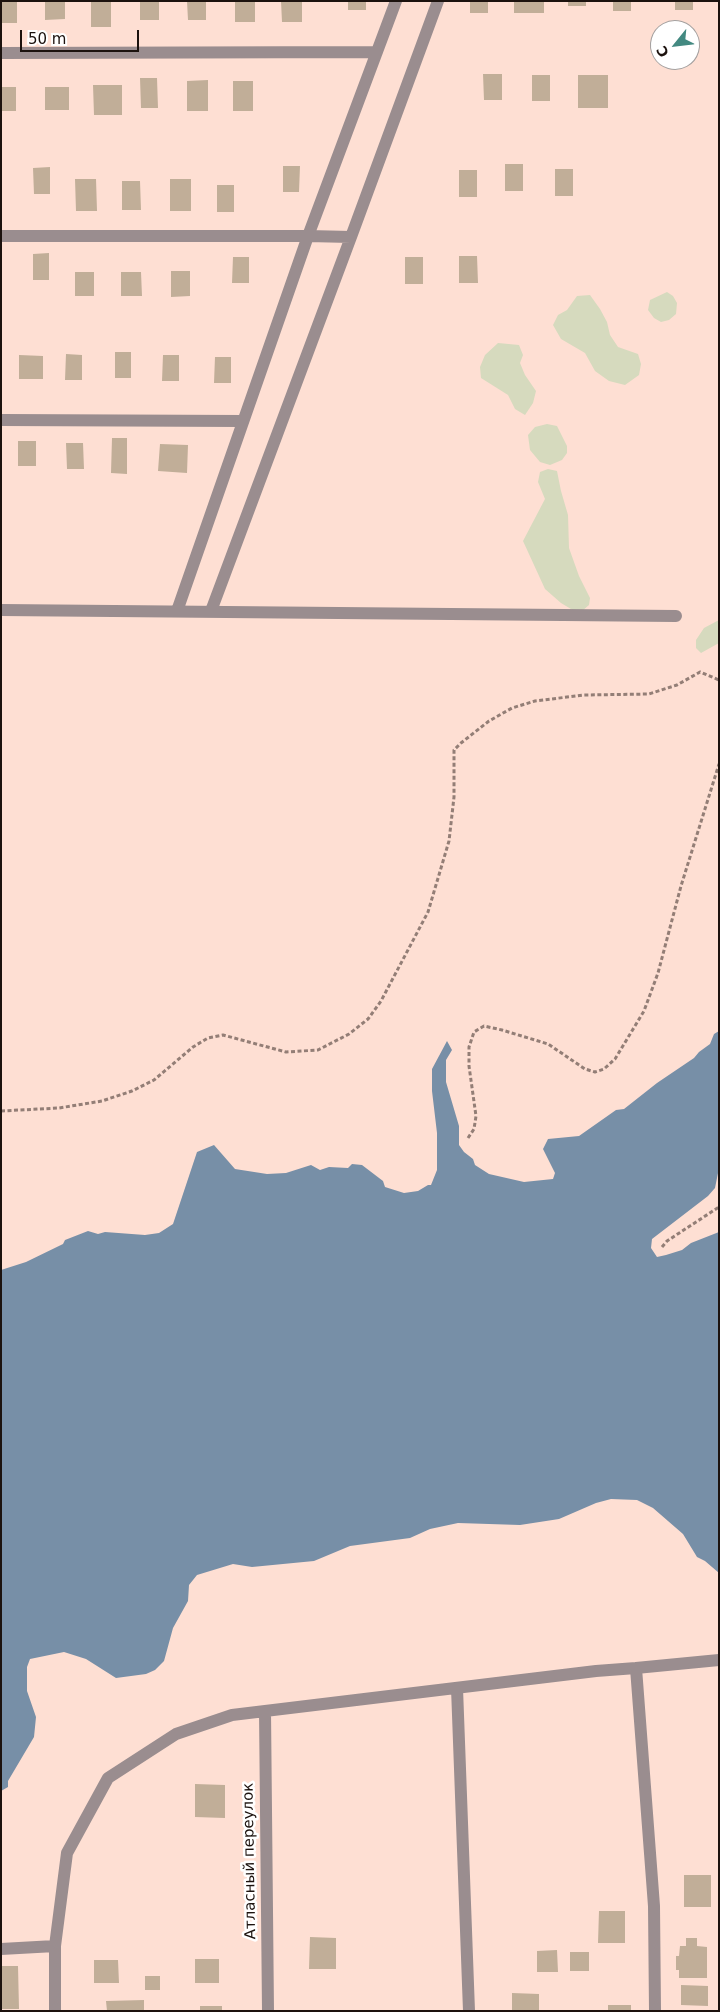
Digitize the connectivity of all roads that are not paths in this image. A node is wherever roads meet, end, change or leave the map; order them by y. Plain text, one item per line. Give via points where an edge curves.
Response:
1 (396, 1) edge
2 (438, 1) edge
3 (377, 52) junction
4 (1, 54) edge
5 (1, 236) edge
6 (308, 236) junction
7 (351, 237) junction
8 (1, 420) edge
9 (243, 421) junction
10 (1, 610) edge
11 (177, 611) junction
12 (211, 611) junction
13 (676, 616) dead end
14 (719, 1660) edge
15 (636, 1668) junction
16 (457, 1688) junction
17 (265, 1712) junction
18 (55, 1946) junction
19 (1, 1949) edge
20 (56, 2011) edge
21 (268, 2011) edge
22 (469, 2011) edge
23 (655, 2011) edge

1 - 3 street
2 - 7 street
3 - 4 street
3 - 6 street
5 - 6 street
6 - 7 street
6 - 9 street
7 - 12 street
8 - 9 street
9 - 11 street
10 - 11 street
11 - 12 street
12 - 13 street
14 - 15 street
15 - 16 street
15 - 23 street via 654,1906
16 - 17 street
16 - 22 street
17 - 18 street via 232,1716 176,1734 108,1778 67,1853
17 - 21 street, Атласный переулок
18 - 19 street
18 - 20 street

